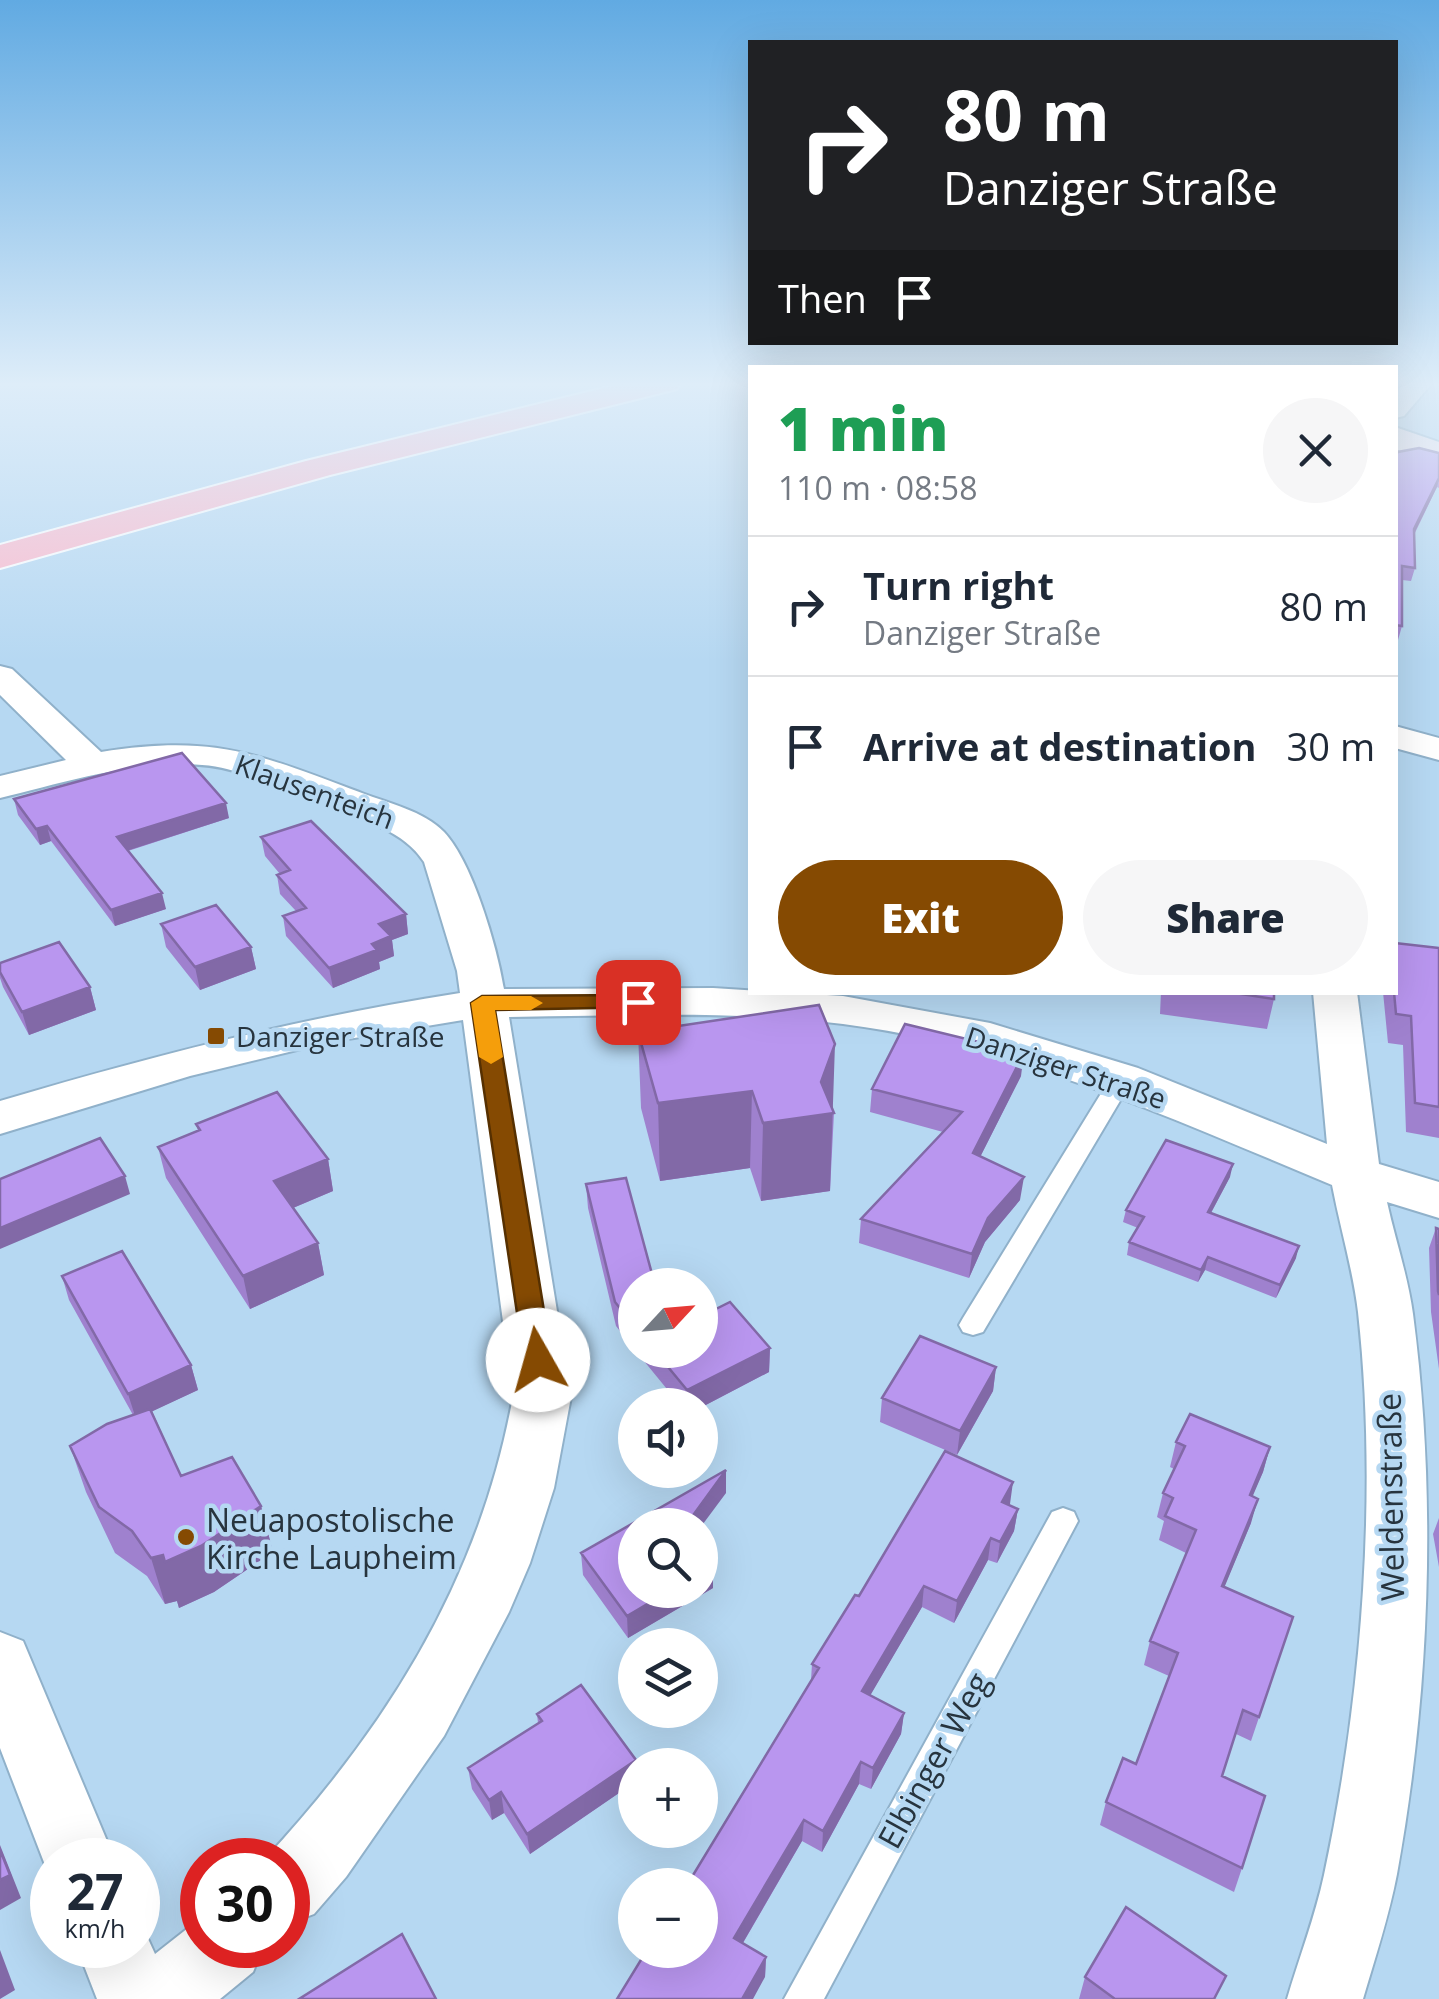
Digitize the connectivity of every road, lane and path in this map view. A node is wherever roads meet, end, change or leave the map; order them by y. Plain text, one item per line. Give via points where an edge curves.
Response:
1 (218, 475) edge
2 (292, 475) edge
3 (0, 536) edge
4 (0, 556) edge
5 (0, 676) edge
6 (1398, 738) edge
7 (1439, 749) edge
8 (93, 766) junction
9 (0, 787) edge
10 (1335, 995) edge
11 (482, 1003) junction
12 (1121, 1080) junction
13 (0, 1118) edge
14 (1355, 1174) junction
15 (1439, 1200) edge
16 (973, 1324) dead end
17 (1063, 1521) dead end
18 (0, 1662) edge
19 (71, 1838) edge
20 (310, 1861) edge
21 (123, 1968) edge
22 (198, 1968) edge
23 (135, 1999) edge
24 (160, 1999) edge
25 (803, 1999) edge
26 (1325, 1999) edge

1 - 3 highway
2 - 4 highway
5 - 8 street
6 - 7 street
8 - 9 street
8 - 11 street, Klausenteich via 167,753 216,755 398,820 430,839 444,862 479,971
10 - 14 street, Weldenstraße
11 - 12 street, Danziger Straße via 713,1002 843,1010 990,1038
11 - 13 street, Danziger Straße via 217,1054
11 - 20 street via 542,1397 531,1460 514,1521 451,1659 384,1770
12 - 14 street, Danziger Straße
12 - 16 lane
14 - 15 street, Danziger Straße
14 - 26 street, Weldenstraße via 1385,1311 1396,1484 1392,1608 1381,1743 1360,1877
17 - 25 lane, Elbinger Weg
18 - 19 street
21 - 23 street
22 - 24 street

